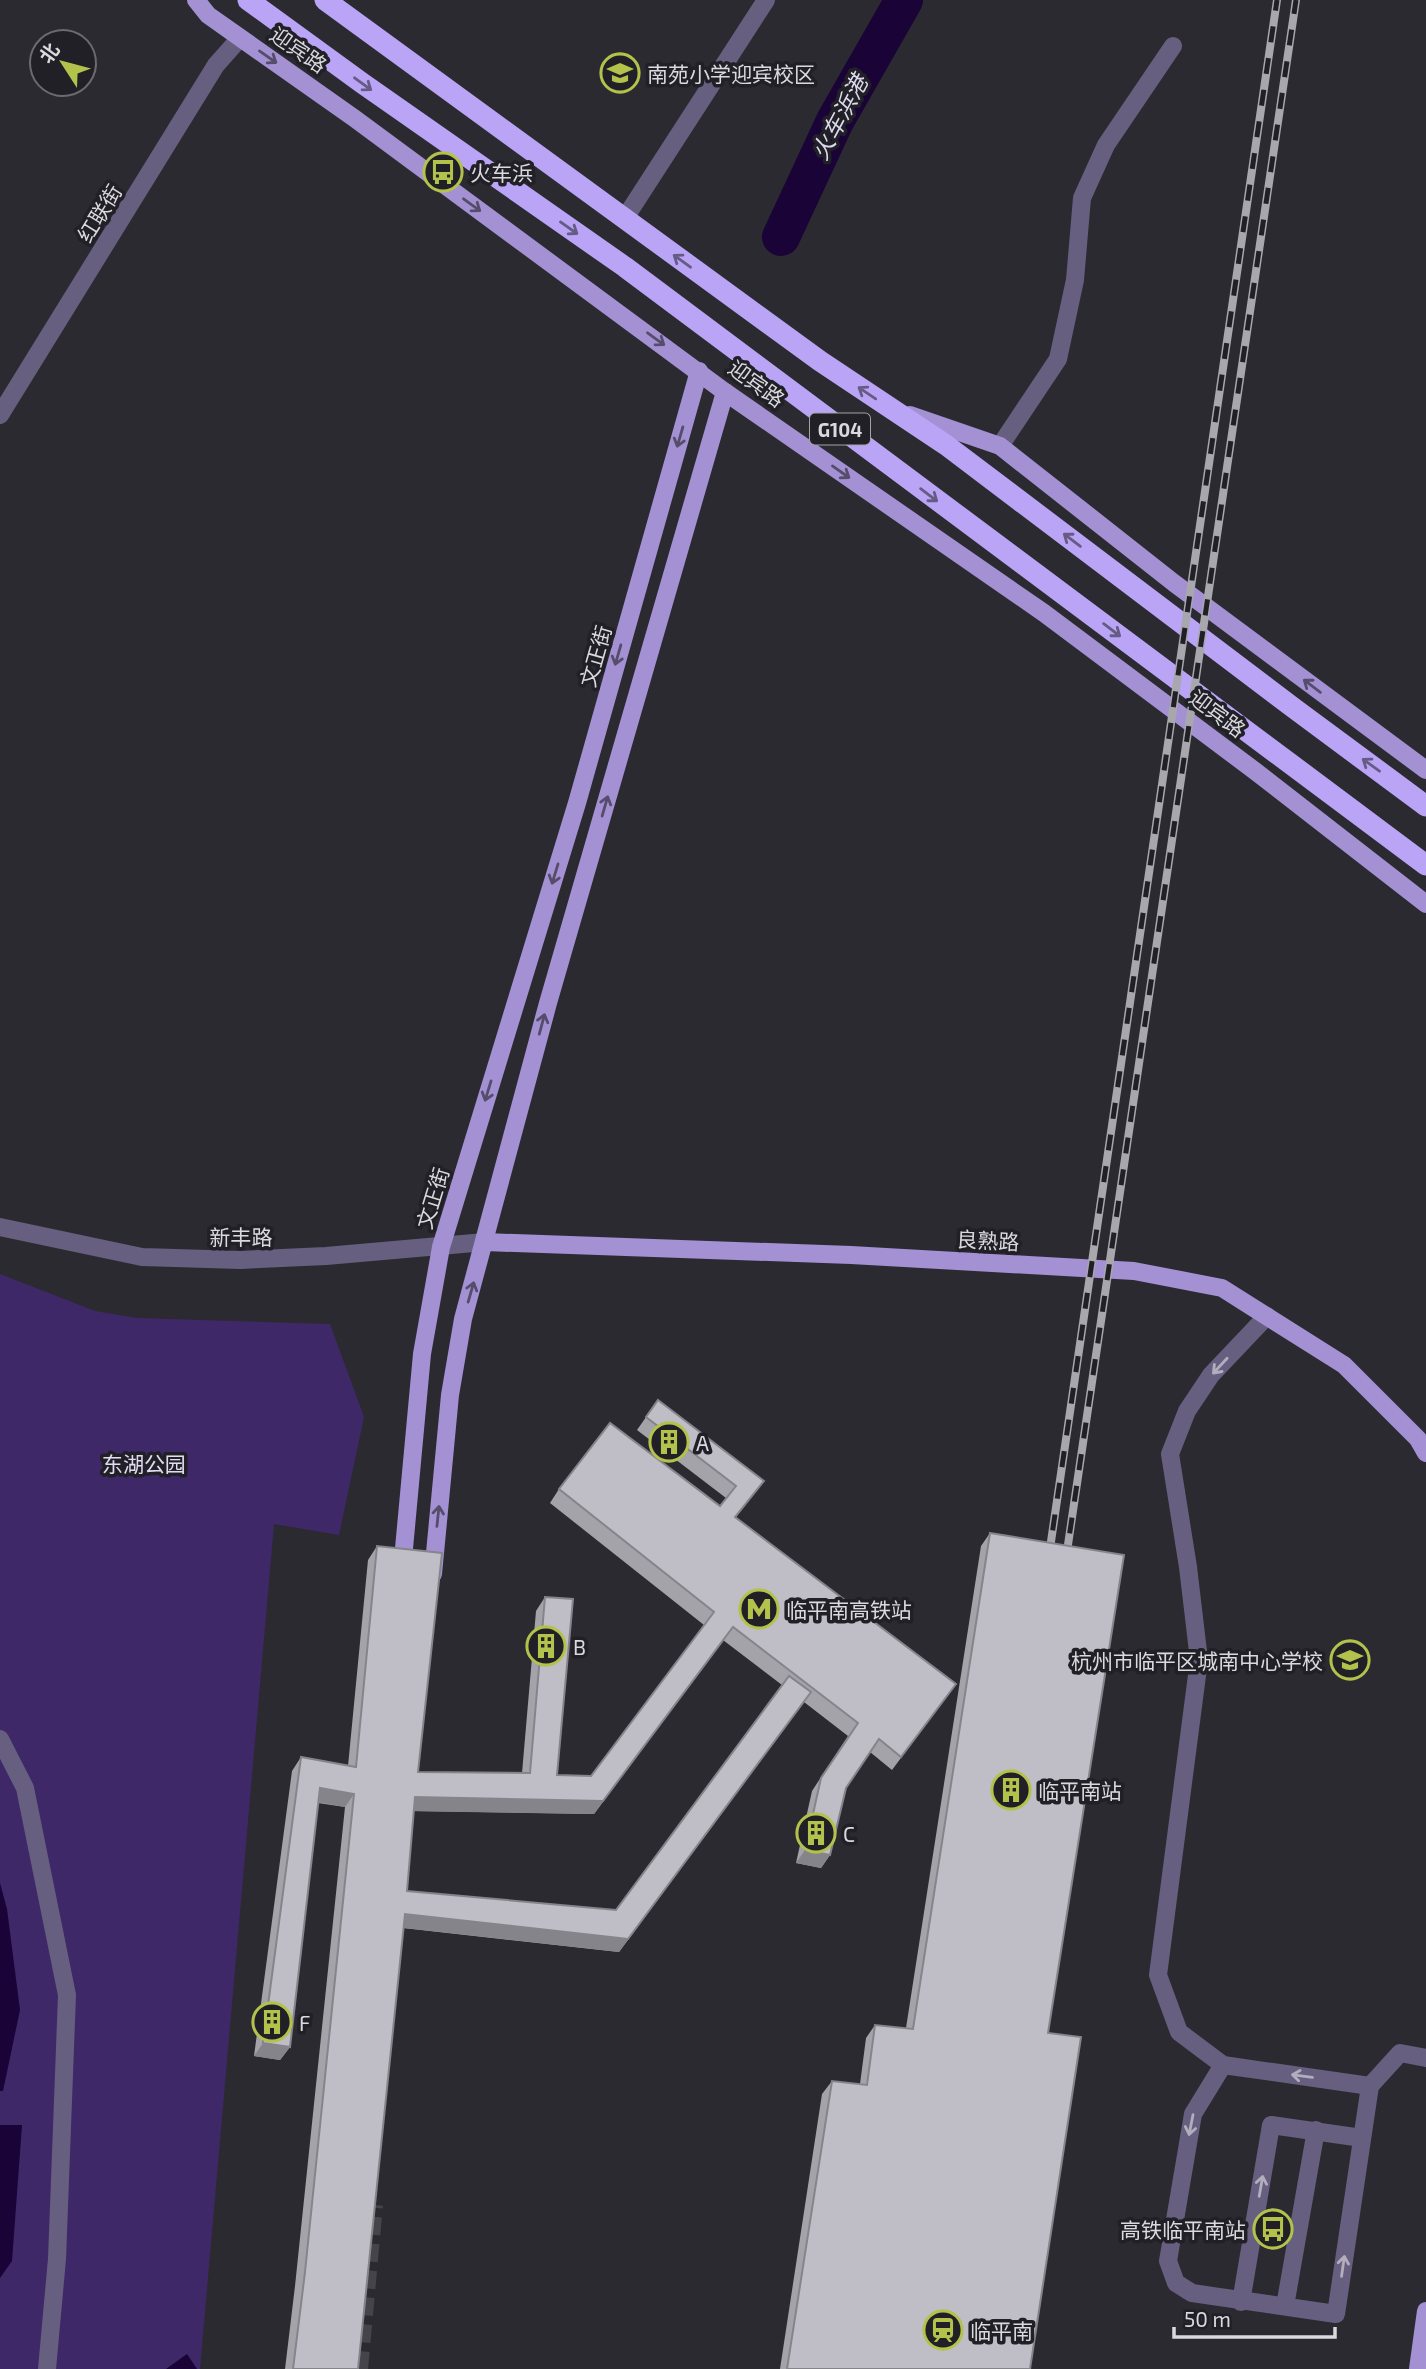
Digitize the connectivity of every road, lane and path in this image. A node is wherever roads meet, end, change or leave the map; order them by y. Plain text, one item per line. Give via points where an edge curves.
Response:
1 (196, 0) edge
2 (248, 0) edge
3 (325, 0) edge
4 (766, 0) edge
5 (240, 38) junction
6 (1173, 46) dead end
7 (625, 218) junction
8 (699, 371) junction
9 (726, 392) junction
10 (891, 409) junction
11 (0, 415) edge
12 (1000, 446) junction
13 (1426, 770) edge
14 (1426, 806) edge
15 (1426, 865) edge
16 (1426, 904) edge
17 (0, 1227) edge
18 (485, 1242) junction
19 (441, 1247) junction
20 (1267, 1317) junction
21 (1426, 1453) edge
22 (401, 1583) edge
23 (432, 1588) edge
24 (0, 1738) edge
25 (1426, 2058) edge
26 (1223, 2065) junction
27 (1370, 2085) junction
28 (1316, 2130) junction
29 (1362, 2138) junction
30 (1241, 2302) junction
31 (1285, 2306) junction
32 (1426, 2311) edge
33 (47, 2369) edge
34 (1418, 2369) edge

1 - 5 main road, 迎宾路 via 208,15
2 -> 15 highway, 迎宾路 / G104 via 625,267
3 - 7 highway, G104
4 - 7 street
5 -> 8 main road, 迎宾路
5 - 11 street, 红联街 via 216,65
6 - 12 street via 1106,145 1082,198 1075,280 1058,359
10 -> 7 highway, G104
8 - 9 main road, 迎宾路
8 -> 19 main road, 文正街 via 573,816
9 -> 16 main road, 迎宾路 via 1044,613
18 -> 9 main road via 548,1003
10 - 12 main road
14 -> 10 highway, G104 via 946,445
13 -> 12 main road via 1174,583
17 - 19 street, 新丰路 via 142,1257 240,1261
18 - 19 street, 新丰路
18 - 20 main road, 良熟路 via 1134,1271 1222,1288
23 -> 18 main road via 450,1395 463,1319
19 - 22 main road, 文正街 via 422,1354
20 - 21 main road, 良熟路 via 1344,1365
20 -> 26 street via 1211,1375 1187,1411 1170,1454 1199,1660 1158,1975 1179,2032
24 - 33 street via 25,1787 67,1995 57,2259
25 - 27 street via 1400,2053
27 -> 26 street
26 -> 30 street via 1193,2114 1168,2261 1176,2283 1192,2293
27 - 29 street
28 - 29 street
30 -> 28 street via 1271,2125
28 - 31 street
31 -> 29 street via 1336,2314
30 - 31 street
32 - 34 main road

